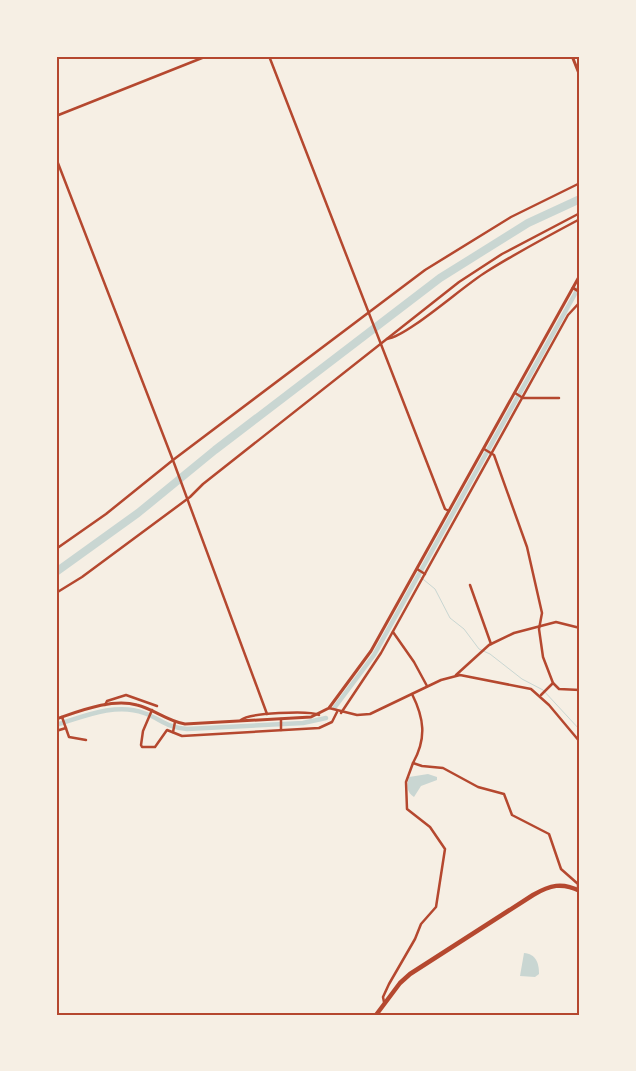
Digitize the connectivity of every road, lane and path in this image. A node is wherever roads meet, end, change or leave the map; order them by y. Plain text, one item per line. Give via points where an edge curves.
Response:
1 (207, 56) edge
2 (269, 56) edge
3 (572, 56) edge
4 (580, 76) edge
5 (56, 116) edge
6 (56, 158) edge
7 (580, 183) edge
8 (580, 213) edge
9 (580, 219) edge
10 (580, 275) edge
11 (573, 288) junction
12 (579, 291) edge
13 (580, 302) edge
14 (369, 314) junction
15 (387, 339) junction
16 (381, 343) junction
17 (515, 393) junction
18 (523, 398) junction
19 (559, 398) dead end
20 (485, 449) junction
21 (491, 453) junction
22 (173, 461) junction
23 (186, 498) junction
24 (449, 511) junction
25 (56, 548) edge
26 (417, 570) junction
27 (423, 576) junction
28 (470, 585) dead end
29 (56, 593) edge
30 (539, 626) junction
31 (580, 628) edge
32 (394, 632) junction
33 (491, 644) junction
34 (456, 675) junction
35 (553, 683) junction
36 (427, 686) junction
37 (580, 690) edge
38 (543, 693) junction
39 (412, 694) junction
40 (104, 706) junction
41 (157, 706) dead end
42 (329, 708) junction
43 (152, 712) junction
44 (339, 712) junction
45 (267, 714) junction
46 (319, 715) junction
47 (56, 719) edge
48 (63, 719) junction
49 (281, 721) junction
50 (241, 722) junction
51 (175, 724) junction
52 (66, 727) junction
53 (281, 729) junction
54 (56, 731) edge
55 (173, 731) junction
56 (86, 740) dead end
57 (580, 742) edge
58 (413, 763) junction
59 (579, 891) edge
60 (385, 1004) junction
61 (376, 1015) edge

1 - 5 street
2 - 14 street
3 - 4 street
6 - 22 street
7 - 14 street via 474,238 425,270
8 - 15 street via 479,269
9 - 15 street via 513,255 460,289 415,325
10 - 11 street
11 - 12 street
11 - 17 street
13 - 18 street via 568,315
14 - 16 street
14 - 22 street
15 - 16 street
16 - 23 street
16 - 24 street via 445,509
17 - 18 street
17 - 20 street
18 - 19 street
18 - 21 street
20 - 21 street
20 - 24 street
21 - 27 street
21 - 30 street via 527,547 542,613
22 - 23 street
22 - 25 street via 106,514
23 - 29 street
23 - 45 street
24 - 26 street
26 - 27 street
26 - 42 street via 371,651
27 - 32 street
28 - 33 street
30 - 31 street via 560,622
30 - 33 street
30 - 35 street via 543,657
32 - 36 street
32 - 44 street
33 - 34 street
34 - 36 street
34 - 38 street
35 - 37 street via 563,690
35 - 38 street
36 - 39 street
38 - 57 street
39 - 44 street via 370,714
39 - 58 street via 421,712 424,731
40 - 41 street via 107,701 126,695
40 - 43 street via 128,703
40 - 48 street
42 - 44 street
42 - 46 street
43 - 51 street
43 - 55 street via 143,732 142,747 153,748 165,731
44 - 53 street via 329,724
45 - 46 street
45 - 50 street via 248,716
46 - 49 street
47 - 48 street
48 - 52 street
49 - 50 street
49 - 53 street
50 - 51 street
51 - 55 street
52 - 54 street
52 - 56 street via 69,737
53 - 55 street via 182,736
58 - 59 street via 443,768 478,787 504,794 512,815 549,834 561,869 578,884
58 - 60 street via 406,782 407,809 430,827 445,849 436,907 421,924 389,984 383,997
59 - 60 main road via 562,885 533,895 410,974
60 - 61 main road

